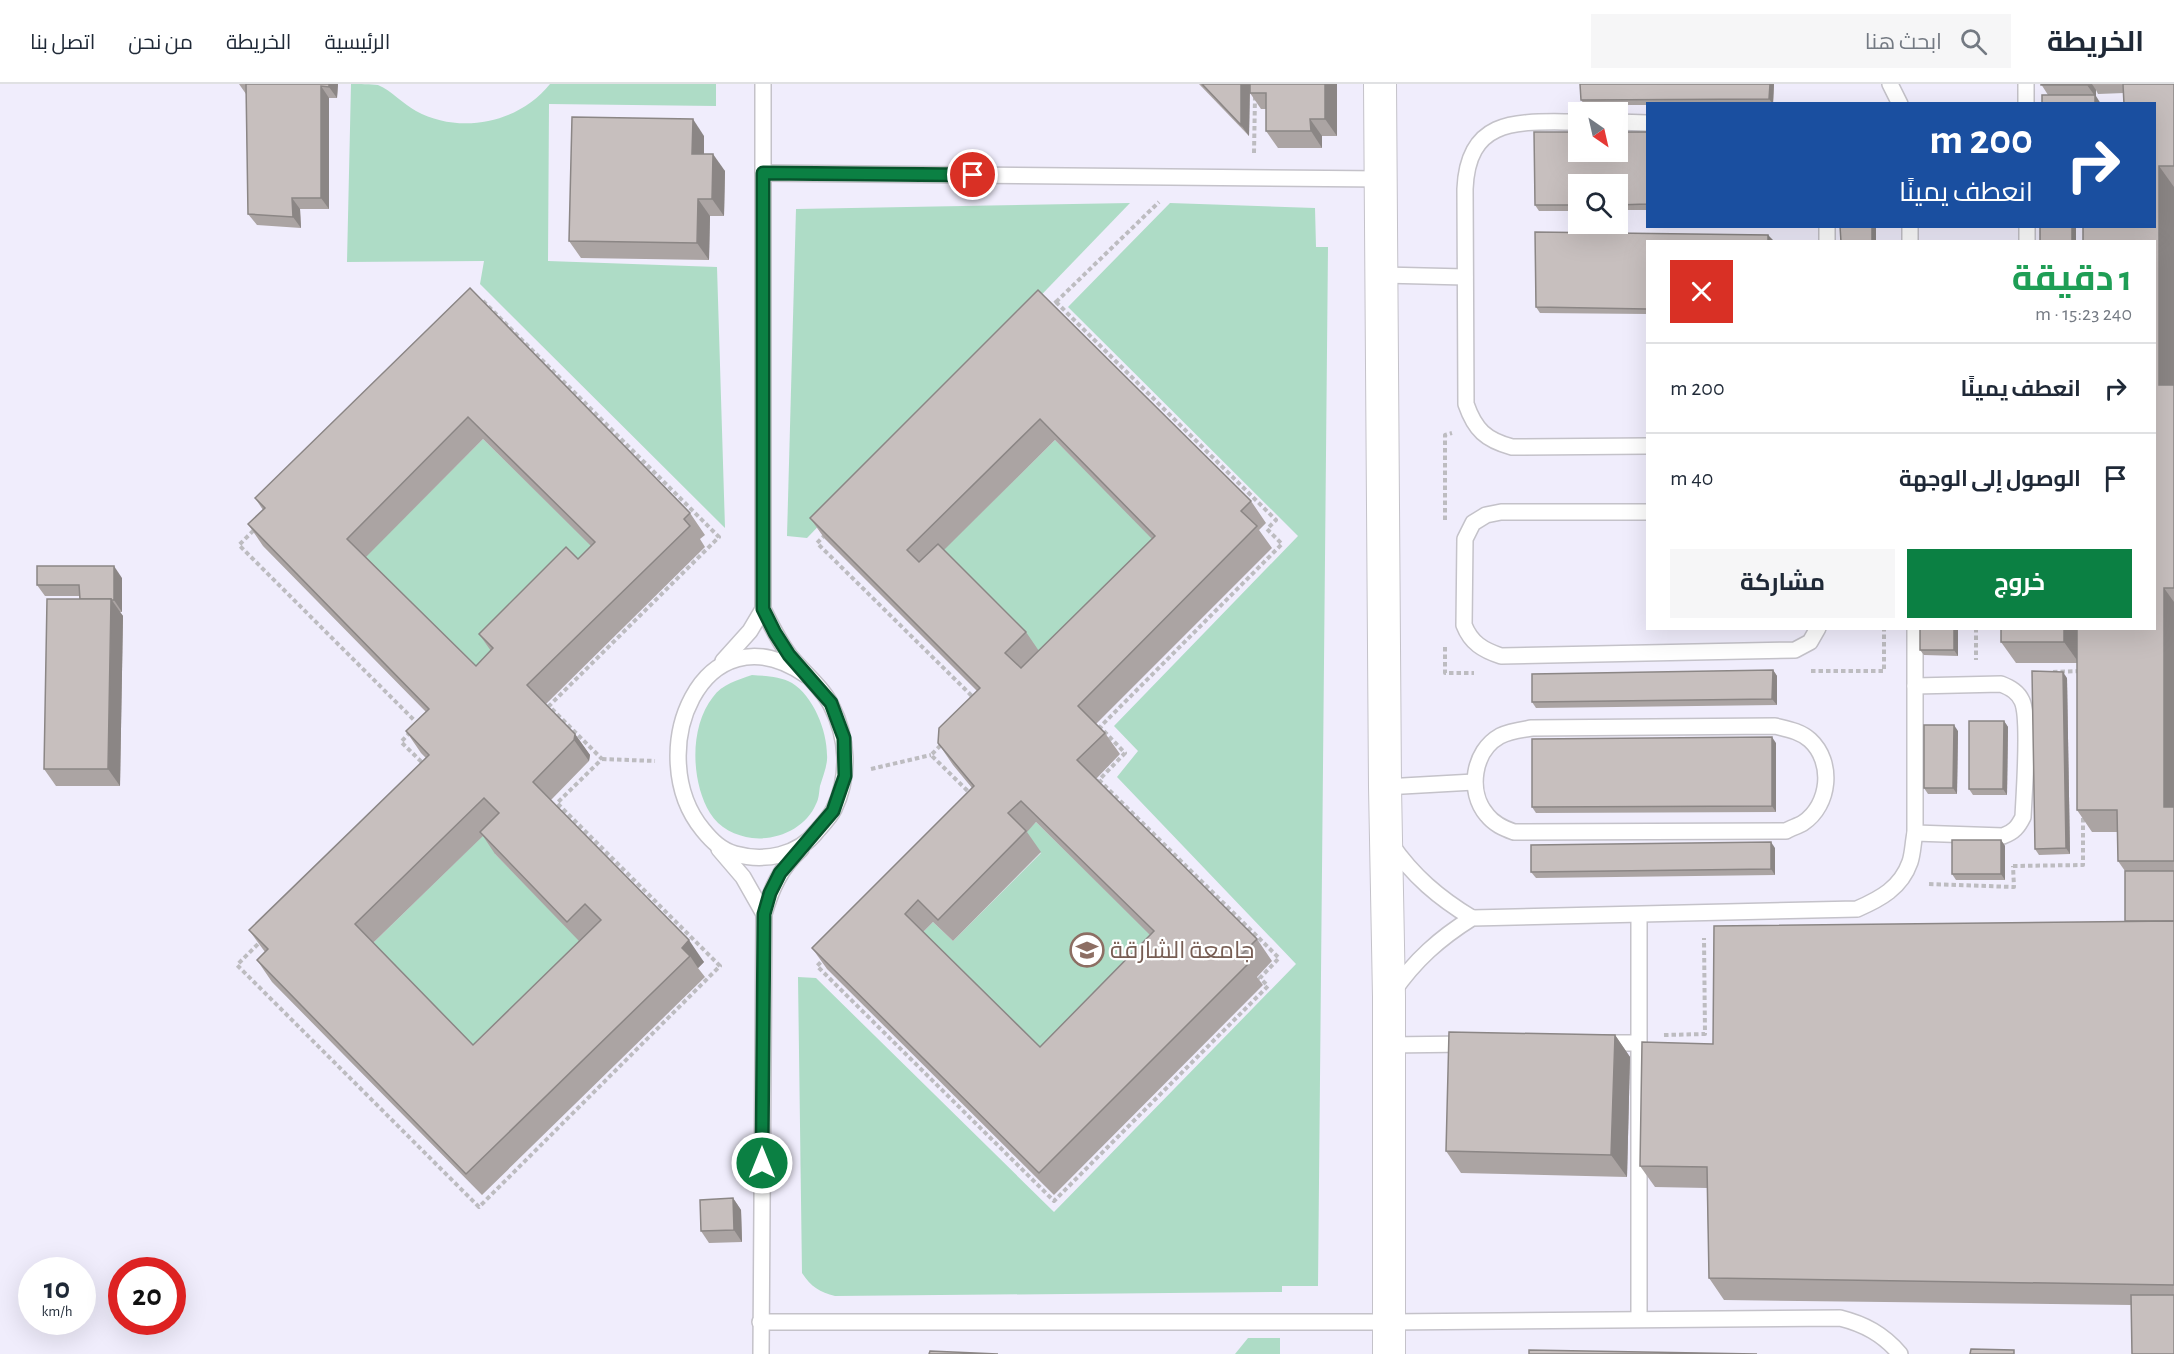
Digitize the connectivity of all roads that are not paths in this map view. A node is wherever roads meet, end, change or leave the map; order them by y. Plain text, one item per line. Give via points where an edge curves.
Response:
1 (763, 84) edge
2 (1380, 84) edge
3 (1890, 84) edge
4 (2026, 84) edge
5 (1899, 102) edge
6 (2026, 102) edge
7 (1568, 122) edge
8 (1628, 122) edge
9 (1646, 123) edge
10 (763, 173) junction
11 (1382, 179) junction
12 (1383, 275) junction
13 (1465, 277) junction
14 (1646, 446) edge
15 (1646, 512) edge
16 (763, 609) junction
17 (1817, 630) edge
18 (1915, 630) edge
19 (713, 670) junction
20 (806, 675) junction
21 (1915, 686) junction
22 (1474, 782) junction
23 (1386, 787) junction
24 (1915, 833) junction
25 (1386, 836) junction
26 (810, 841) junction
27 (715, 845) junction
28 (764, 914) junction
29 (1639, 915) junction
30 (1472, 918) junction
31 (1389, 997) junction
32 (1639, 1039) junction
33 (1484, 1044) edge
34 (1580, 1044) edge
35 (1389, 1045) junction
36 (1639, 1319) junction
37 (760, 1322) junction
38 (1390, 1322) junction
39 (762, 1354) edge
40 (1389, 1354) edge
41 (1900, 1354) edge

1 - 10 lane
2 - 11 street
3 - 5 lane
4 - 6 lane
7 - 13 lane via 1505,125 1487,135 1473,150 1466,169
8 - 9 lane
10 - 11 lane
10 - 16 lane
11 - 12 street
12 - 13 lane
12 - 23 street
13 - 14 lane via 1466,404 1482,433 1512,447
15 - 17 lane via 1501,512 1473,523 1465,539 1464,625 1469,636 1487,652 1501,656 1795,650 1810,642
16 - 19 lane via 733,652
16 - 20 lane via 789,655
18 - 21 lane
19 - 20 lane via 751,655 790,663
19 - 27 lane via 692,697 680,728 677,761 682,792 695,820
20 - 26 lane via 831,703 844,738 845,776 833,811
21 - 24 lane
21 - 24 lane via 2001,684 2018,694 2025,712 2023,817 2019,825 2003,836
22 - 22 lane via 1486,813 1498,825 1514,832 1766,832 1786,831 1817,810 1825,792 1826,774 1821,756 1810,740 1794,730 1775,726 1532,728 1498,737 1485,749
22 - 23 lane
23 - 25 street
24 - 29 lane via 1910,862 1898,883 1880,900 1857,909
25 - 30 lane via 1423,884
25 - 31 street
26 - 27 lane via 774,857 733,854
26 - 28 lane via 780,873
27 - 28 lane via 743,877
28 - 37 lane
29 - 30 lane
29 - 32 lane
30 - 31 lane via 1425,952
31 - 35 street
32 - 34 lane
32 - 36 lane
33 - 35 lane
35 - 38 street
36 - 38 lane
36 - 41 lane via 1840,1318 1876,1332
37 - 38 lane
37 - 39 lane
38 - 40 street

